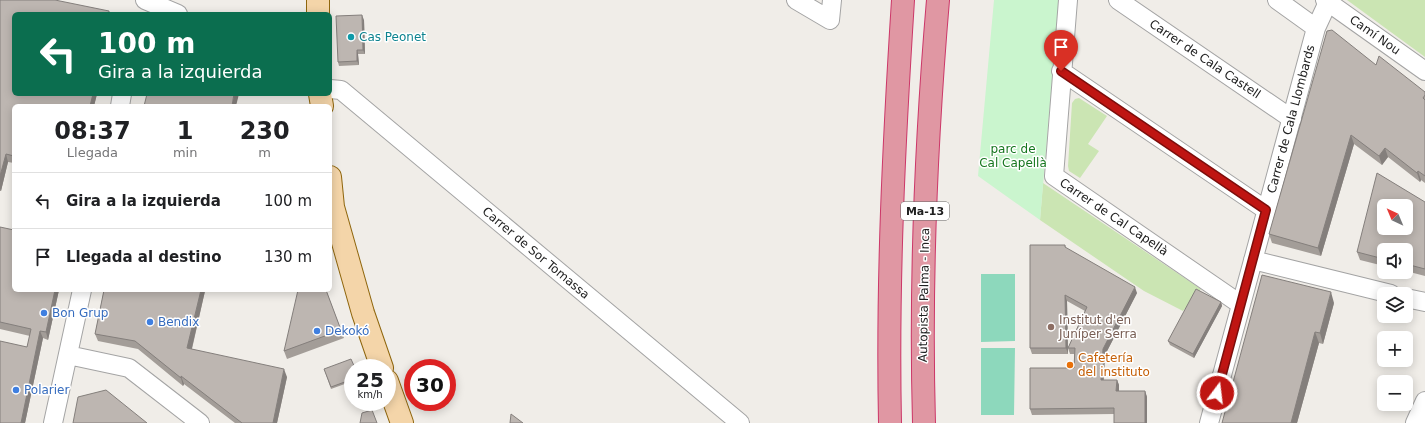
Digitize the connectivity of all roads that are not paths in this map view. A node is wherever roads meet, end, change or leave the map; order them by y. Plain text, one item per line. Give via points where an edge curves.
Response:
1 (142, 0) edge
2 (145, 0) edge
3 (318, 0) edge
4 (796, 0) edge
5 (832, 0) edge
6 (903, 0) edge
7 (938, 0) edge
8 (1068, 0) edge
9 (1118, 0) edge
10 (1276, 0) edge
11 (1327, 1) edge
12 (139, 12) edge
13 (173, 12) edge
14 (318, 12) edge
15 (1316, 28) junction
16 (1061, 71) junction
17 (1425, 71) edge
18 (332, 89) edge
19 (1292, 119) junction
20 (332, 197) edge
21 (1266, 210) junction
22 (1253, 260) junction
23 (1377, 291) edge
24 (82, 292) edge
25 (1413, 299) edge
26 (1425, 302) edge
27 (1240, 304) junction
28 (68, 355) junction
29 (379, 359) edge
30 (1425, 401) edge
31 (396, 406) edge
32 (53, 423) edge
33 (200, 423) edge
34 (402, 423) edge
35 (740, 423) edge
36 (890, 423) edge
37 (924, 423) edge
38 (1209, 423) edge
39 (1415, 423) edge

1 - 12 street
2 - 13 street
3 - 14 main road
4 - 5 street via 830,20
6 - 36 highway, Ma-13 via 889,288
7 - 37 highway, Autopista Palma - Inca / Ma-13 via 925,209 922,324
8 - 16 street, Carrer de Cal Capellà
9 - 19 street, Carrer de Cala Castell
10 - 15 street
11 - 15 street, Carrer de Cala Llombards
11 - 17 street, Camí Nou
15 - 19 street, Carrer de Cala Llombards
16 - 21 street
16 - 27 street, Carrer de Cal Capellà via 1054,176
18 - 35 street, Carrer de Sor Tomassa via 341,90
19 - 21 street, Carrer de Cala Llombards
20 - 29 main road via 363,313
21 - 22 street, Carrer de Cala Llombards
22 - 23 street
22 - 27 street, Carrer de Cala Llombards
24 - 28 street
25 - 26 street
27 - 38 street, Carrer de Cala Llombards
28 - 32 street
28 - 33 street via 129,368
30 - 39 street
31 - 34 main road

